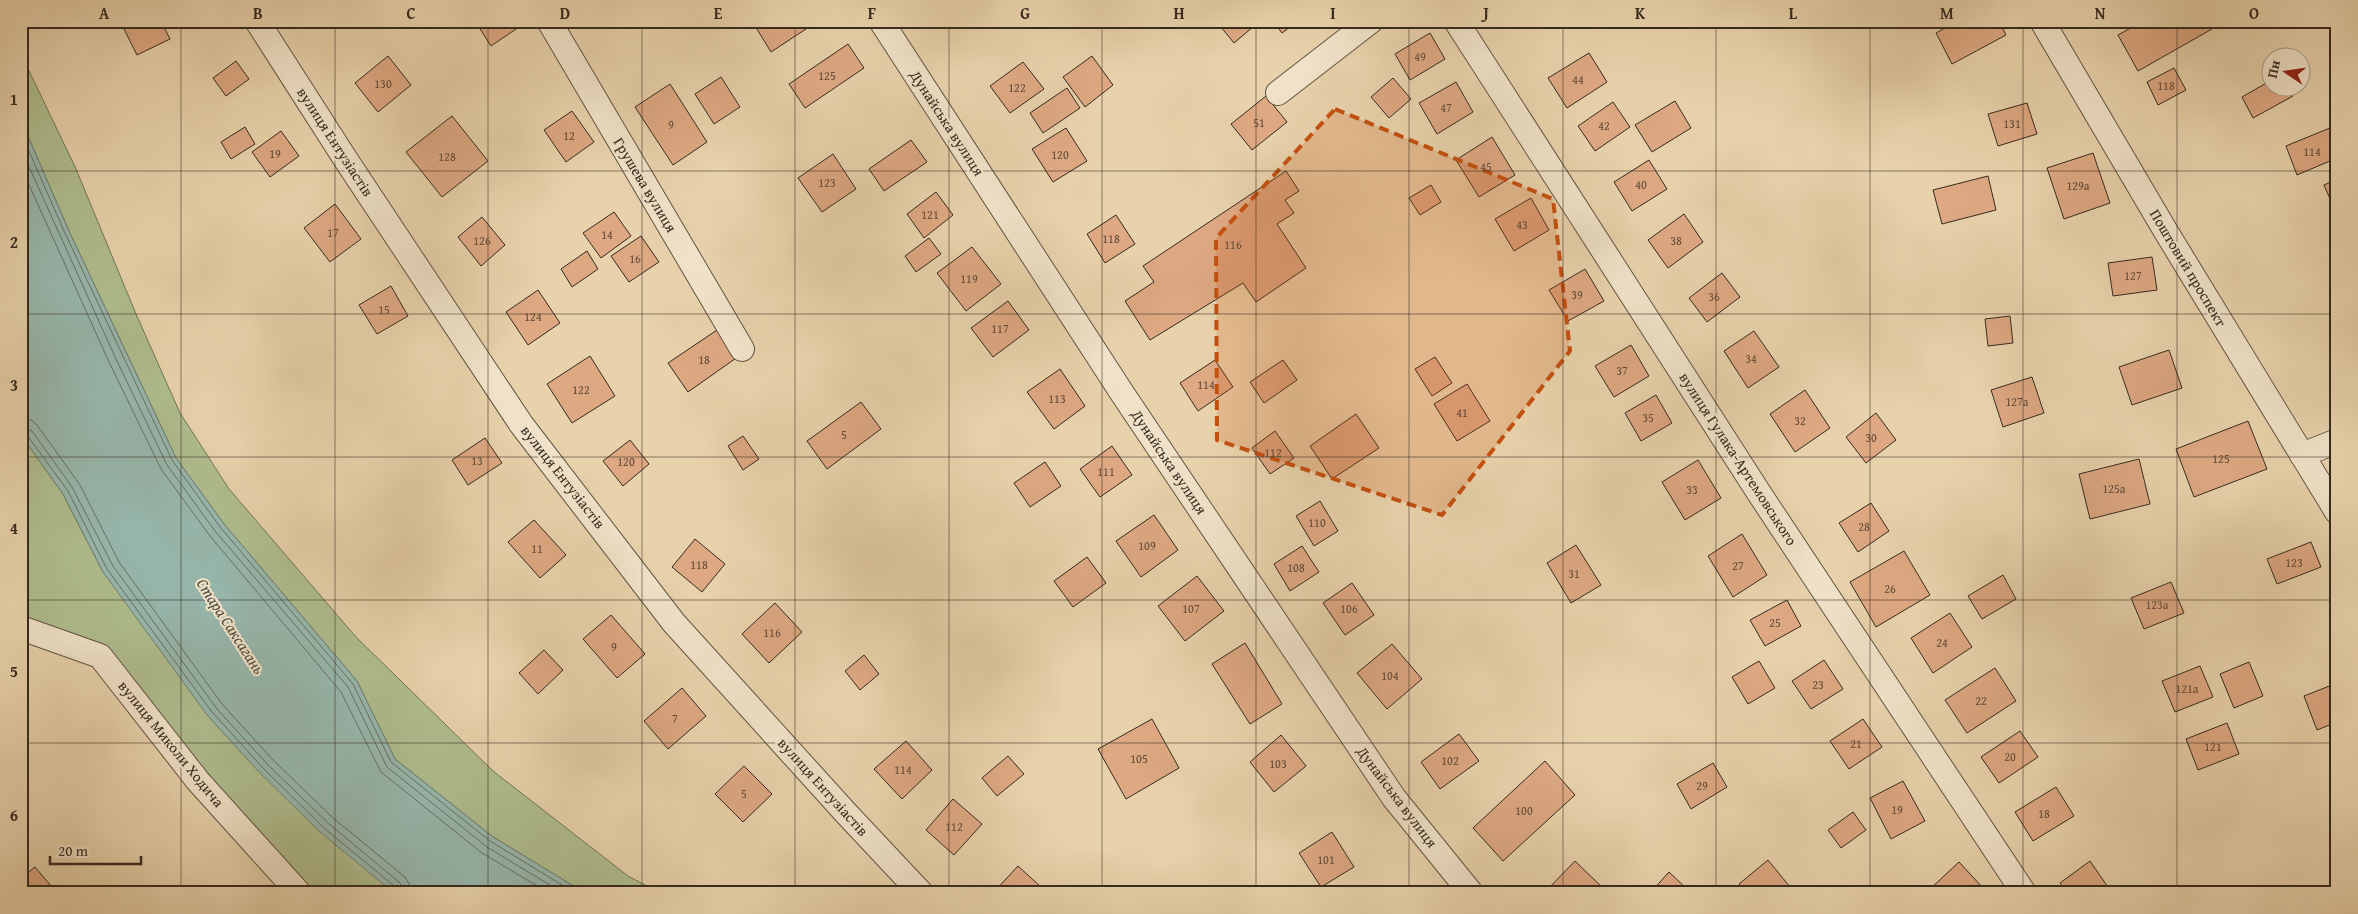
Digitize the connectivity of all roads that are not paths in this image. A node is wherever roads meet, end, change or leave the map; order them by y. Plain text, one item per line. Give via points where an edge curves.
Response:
1 (258, 21) edge
2 (548, 21) edge
3 (881, 21) edge
4 (1371, 21) edge
5 (1456, 21) edge
6 (2042, 21) edge
7 (1278, 93) dead end
8 (742, 350) dead end
9 (2337, 441) edge
10 (2302, 455) junction
11 (2337, 512) edge
12 (21, 628) edge
13 (299, 893) edge
14 (921, 893) edge
15 (1471, 893) edge
16 (2024, 893) edge

1 - 14 street, вулиця Ентузіастів via 521,424 674,622
2 - 8 street, Грушева вулиця
3 - 15 street, Дунайська вулиця via 1122,393 1388,790
4 - 7 street
5 - 16 street, вулиця Гулака-Артемовського via 1759,493
6 - 10 street, Поштовий проспект
9 - 10 street
10 - 11 street, Поштовий проспект
12 - 13 street, вулиця Миколи Ходича via 100,656 198,781

